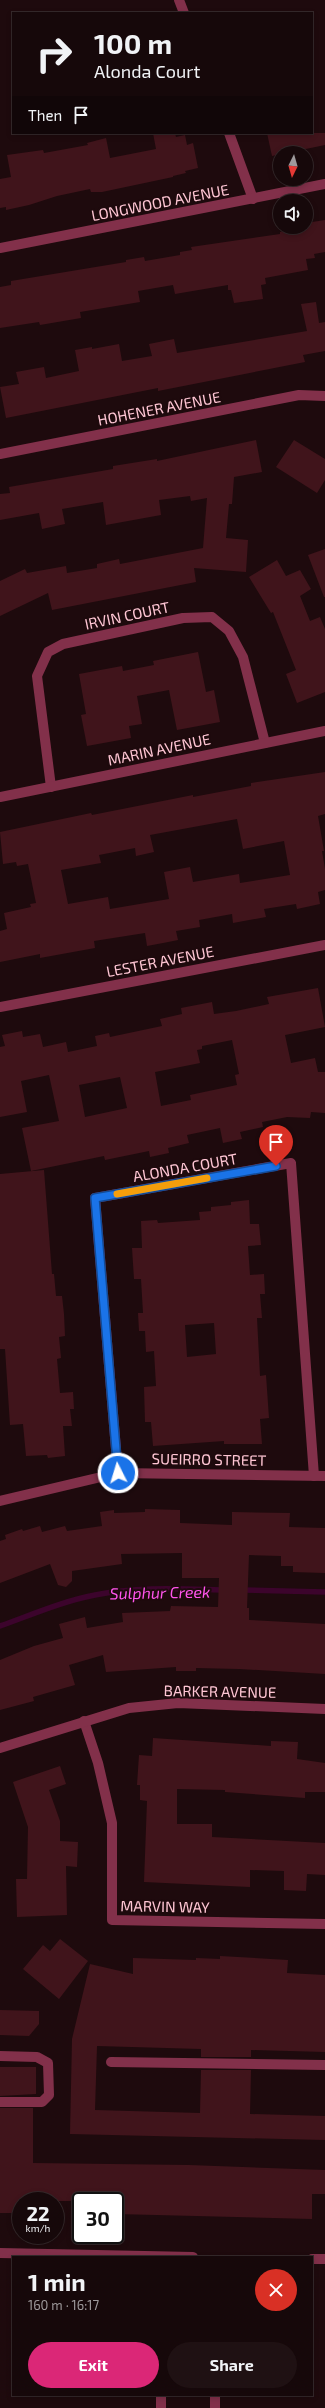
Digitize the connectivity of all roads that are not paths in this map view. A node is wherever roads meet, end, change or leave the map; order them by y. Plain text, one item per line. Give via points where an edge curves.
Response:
1 (179, 0) edge
2 (184, 12) edge
3 (229, 134) edge
4 (325, 184) edge
5 (254, 199) junction
6 (0, 248) edge
7 (325, 396) edge
8 (0, 454) edge
9 (325, 731) edge
10 (265, 743) junction
11 (51, 787) junction
12 (0, 797) edge
13 (325, 945) edge
14 (0, 1007) edge
15 (118, 1473) junction
16 (314, 1476) junction
17 (325, 1476) edge
18 (0, 1501) edge
19 (325, 1708) edge
20 (84, 1721) junction
21 (0, 1748) edge
22 (325, 1924) edge
23 (0, 2056) edge
24 (111, 2062) dead end
25 (325, 2065) edge
26 (0, 2102) edge
27 (0, 2253) edge
28 (145, 2256) edge
29 (313, 2259) edge
30 (325, 2259) edge
31 (161, 2396) edge
32 (215, 2396) edge
33 (161, 2408) edge
34 (215, 2408) edge

1 - 2 street
3 - 5 street
4 - 5 street, LONGWOOD AVENUE
5 - 6 street, LONGWOOD AVENUE
7 - 8 street, HOHENER AVENUE via 299,396
9 - 10 street, MARIN AVENUE
10 - 11 street, MARIN AVENUE
10 - 11 street, IRVIN COURT via 243,657 229,631 212,617 183,618 63,644 48,652 37,676
11 - 12 street, MARIN AVENUE
13 - 14 street, LESTER AVENUE
15 - 16 street, SUEIRRO STREET
15 - 16 street, ALONDA COURT via 95,1198 291,1163
15 - 18 street, SUEIRRO STREET
16 - 17 street, SUEIRRO STREET
19 - 20 street, BARKER AVENUE via 178,1703 129,1708
20 - 21 street, BARKER AVENUE
20 - 22 street, MARVIN WAY via 98,1763 112,1823 112,1920
23 - 26 street via 37,2057 48,2063 49,2095 42,2102
24 - 25 street
27 - 28 street
29 - 30 street
31 - 33 street
32 - 34 street

